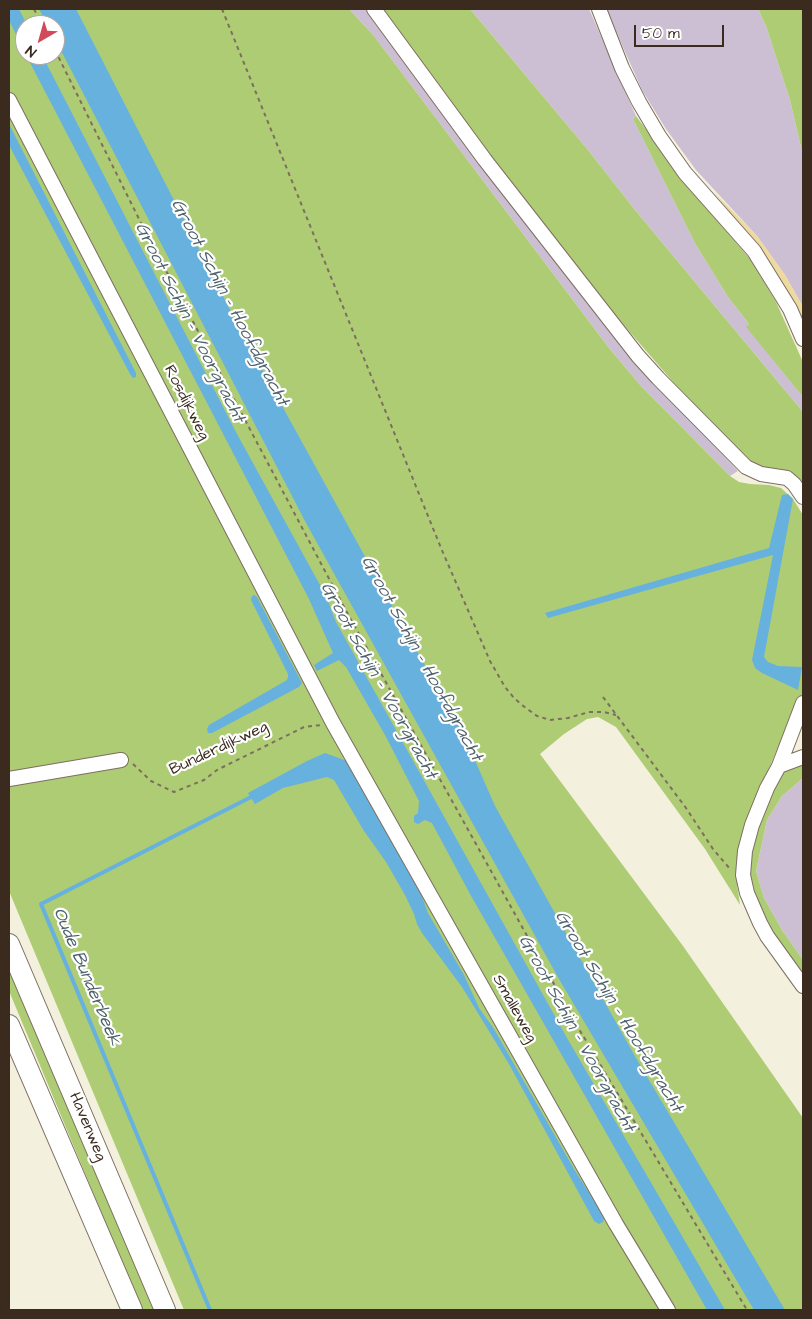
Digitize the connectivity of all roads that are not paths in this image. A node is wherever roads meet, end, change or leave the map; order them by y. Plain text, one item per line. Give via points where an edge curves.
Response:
1 (374, 9) edge
2 (599, 9) edge
3 (9, 100) edge
4 (803, 339) edge
5 (803, 497) edge
6 (803, 703) edge
7 (333, 723) joint
8 (803, 757) edge
9 (121, 760) road end
10 (779, 766) junction
11 (9, 779) edge
12 (9, 944) edge
13 (803, 986) edge
14 (9, 1025) edge
15 (9, 1033) edge
16 (23, 1061) junction
17 (132, 1310) edge
18 (165, 1310) edge
19 (668, 1310) edge

1 - 5 street via 485,160 648,367 746,467 761,474 787,478
2 - 4 street via 622,68 659,136 685,173 754,251 790,310
3 - 7 street, Rosdijkweg
6 - 10 street
7 - 19 street, Smalleweg via 616,1224
8 - 10 street
9 - 11 street
10 - 13 street via 748,836 744,875 760,923
12 - 18 highway, Havenweg
14 - 16 highway, Havenweg
15 - 16 highway
16 - 17 highway, Havenweg

